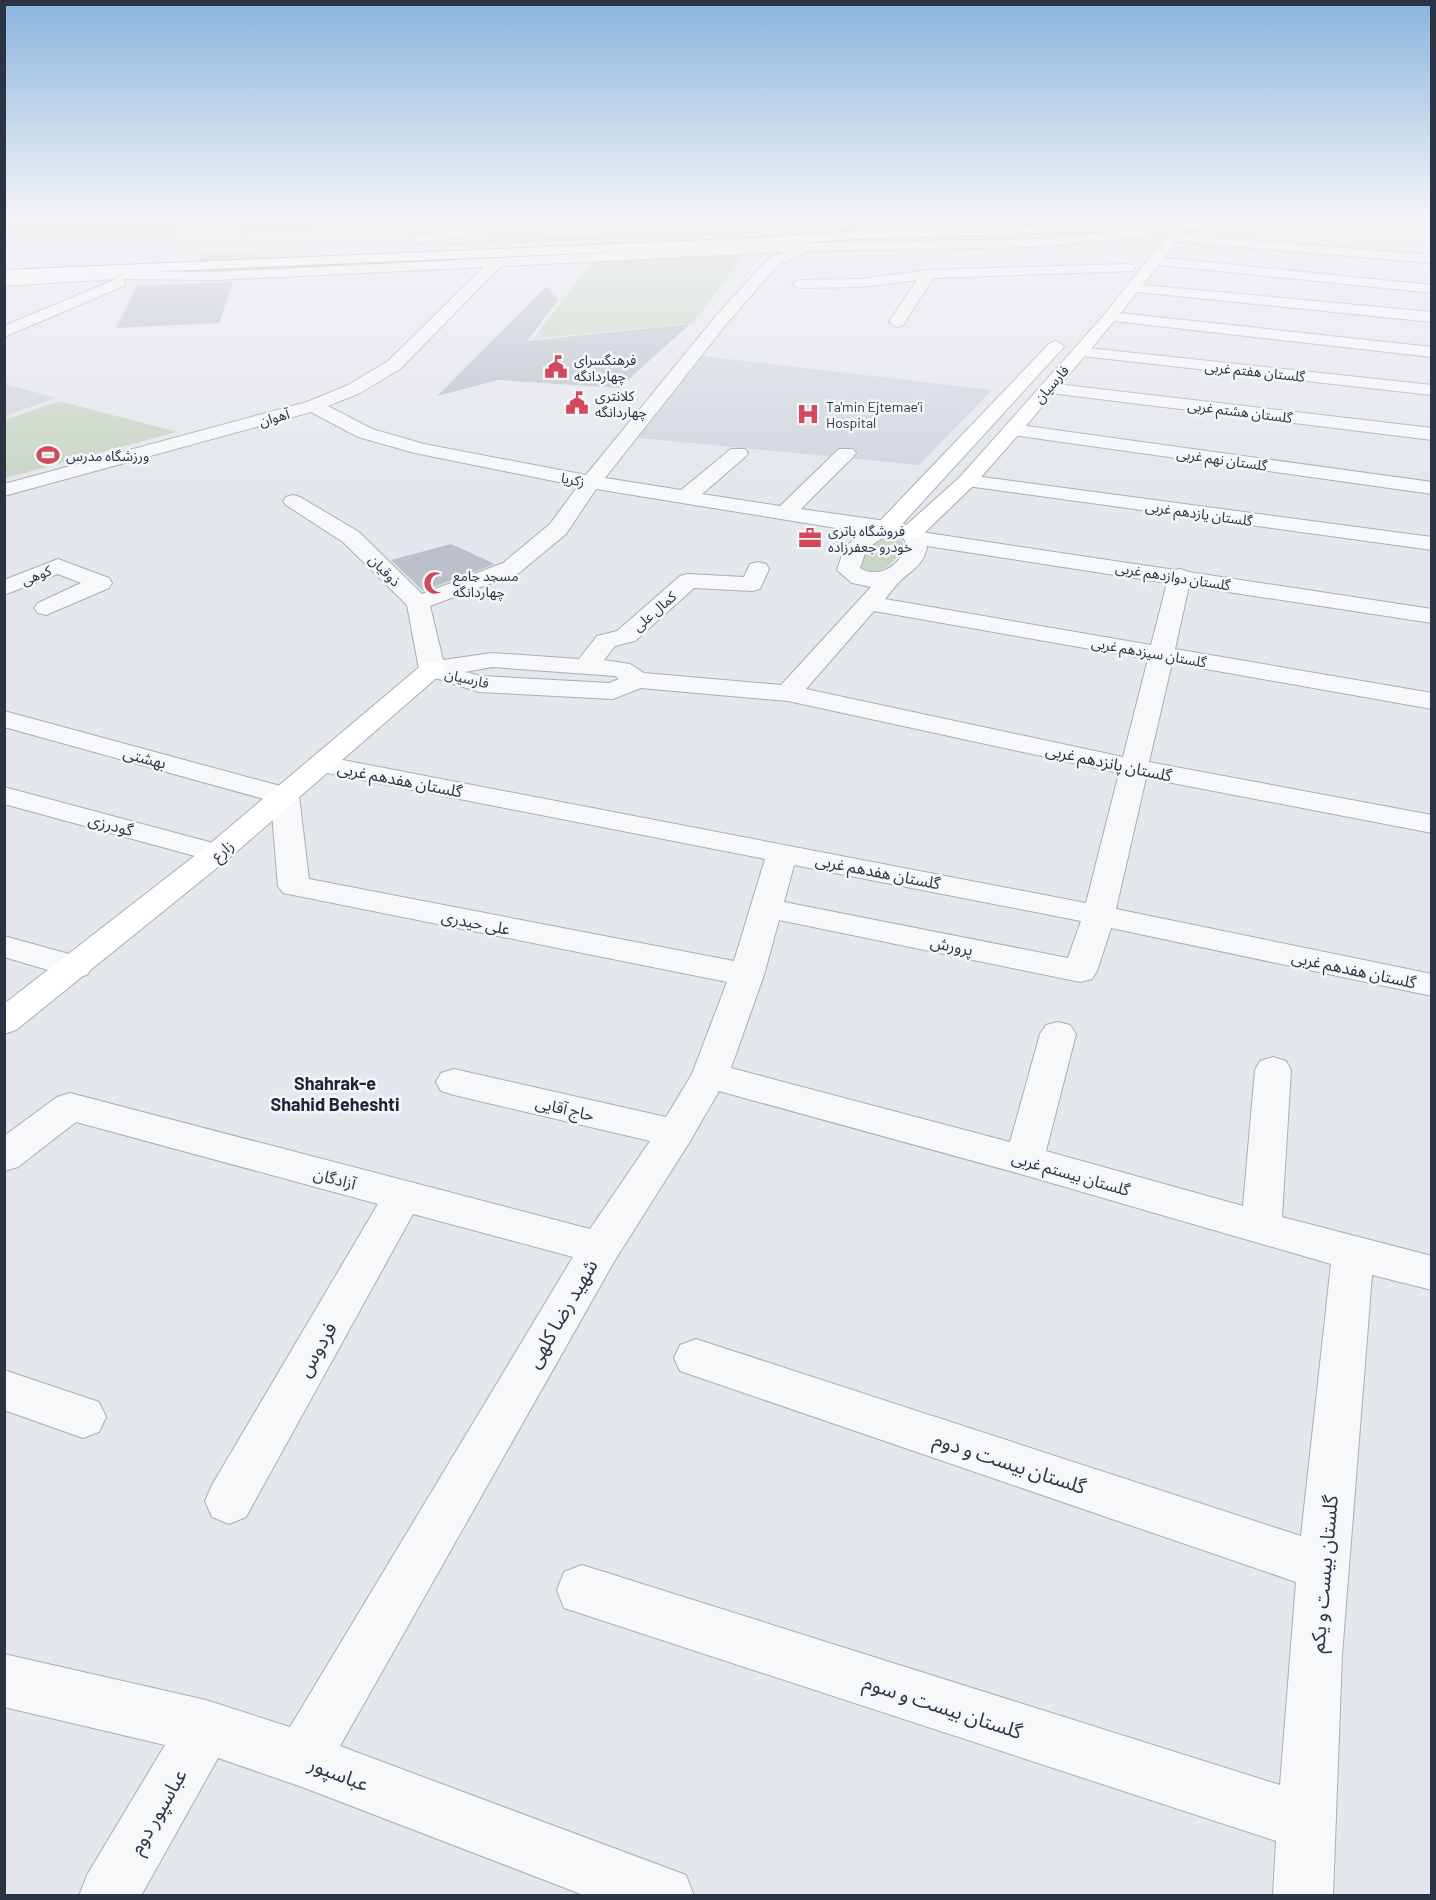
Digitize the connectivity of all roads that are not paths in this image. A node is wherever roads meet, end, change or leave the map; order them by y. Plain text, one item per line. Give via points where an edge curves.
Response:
1 (70, 304) edge
2 (455, 304) edge
3 (736, 304) edge
4 (909, 304) edge
5 (1121, 304) edge
6 (1294, 304) edge
7 (1110, 317) junction
8 (1431, 317) edge
9 (897, 322) dead end
10 (4, 332) edge
11 (1064, 337) dead end
12 (1079, 352) junction
13 (1431, 352) edge
14 (1048, 388) junction
15 (1431, 390) edge
16 (312, 406) junction
17 (1012, 430) junction
18 (1431, 434) edge
19 (738, 453) dead end
20 (846, 453) dead end
21 (967, 481) junction
22 (591, 482) junction
23 (1431, 488) edge
24 (4, 490) edge
25 (684, 498) junction
26 (294, 501) dead end
27 (784, 514) junction
28 (841, 523) junction
29 (885, 529) junction
30 (913, 536) junction
31 (865, 537) junction
32 (1431, 544) edge
33 (758, 569) dead end
34 (1180, 576) junction
35 (892, 577) junction
36 (4, 588) edge
37 (843, 588) junction
38 (418, 603) junction
39 (867, 603) junction
40 (46, 608) dead end
41 (1431, 616) edge
42 (828, 646) junction
43 (1162, 654) junction
44 (586, 666) junction
45 (432, 669) junction
46 (638, 680) junction
47 (788, 693) junction
48 (1431, 701) edge
49 (4, 718) edge
50 (322, 764) junction
51 (1134, 768) junction
52 (4, 795) edge
53 (285, 796) junction
54 (1431, 824) edge
55 (782, 852) junction
56 (217, 854) junction
57 (766, 908) junction
58 (1099, 915) junction
59 (4, 946) edge
60 (75, 967) junction
61 (747, 975) junction
62 (1431, 985) edge
63 (4, 1022) edge
64 (1058, 1034) dead end
65 (1273, 1071) dead end
66 (710, 1075) junction
67 (454, 1082) dead end
68 (676, 1133) junction
69 (4, 1157) edge
70 (1024, 1160) junction
71 (403, 1196) junction
72 (1262, 1227) junction
73 (600, 1248) junction
74 (1353, 1254) junction
75 (1431, 1273) edge
76 (696, 1358) dead end
77 (4, 1390) edge
78 (83, 1418) dead end
79 (229, 1502) dead end
80 (1323, 1567) junction
81 (582, 1590) dead end
82 (4, 1680) edge
83 (206, 1727) junction
84 (302, 1759) junction
85 (1305, 1822) junction
86 (108, 1896) edge
87 (665, 1896) edge
88 (1303, 1896) edge

1 - 10 street
2 - 16 street, آهوان via 394,364 354,389
3 - 22 street
4 - 9 street
5 - 7 main road, فارسیان
6 - 8 street
7 - 12 main road, فارسیان
7 - 13 street
11 - 29 main road, فارسیان
12 - 14 main road, فارسیان
12 - 15 street, گلستان هفتم غربی
14 - 17 main road, فارسیان
14 - 18 street, گلستان هشتم غربی
16 - 22 street, زکریا via 365,434
16 - 24 street, آهوان
17 - 21 main road, فارسیان
17 - 23 street, گلستان نهم غربی
19 - 25 street
20 - 27 street
21 - 30 main road, فارسیان
21 - 32 street, گلستان یازدهم غربی
22 - 25 street, زکریا
22 - 38 street via 558,529 511,568
25 - 27 street, زکریا
26 - 38 street, ذوقیان via 351,537
27 - 28 street, زکریا
28 - 29 street, زکریا
28 - 31 street, زکریا
29 - 30 street, گلستان دوازدهم غربی
29 - 31 street
30 - 34 street, گلستان دوازدهم غربی
30 - 35 street via 917,547 913,556
31 - 37 street via 850,555
33 - 44 street, کمال علی via 752,584 688,581 626,636 606,641
34 - 41 street, گلستان دوازدهم غربی
34 - 43 street
35 - 37 street via 874,581 855,577
35 - 39 street
36 - 40 street, کوهی via 58,566 101,583
37 - 42 street
38 - 45 street
39 - 42 street
39 - 43 street, گلستان سیزدهم غربی
42 - 47 street
43 - 48 street, گلستان سیزدهم غربی
43 - 51 street
44 - 45 street, فارسیان via 492,660
44 - 46 street, فارسیان via 621,669
45 - 46 street, فارسیان via 479,684 591,690 613,691
45 - 50 main road, زارع
46 - 47 street, فارسیان
47 - 51 street, گلستان پانزدهم غربی
49 - 53 street, بهشتی
50 - 53 main road, زارع
50 - 55 street, گلستان هفدهم غربی
51 - 54 street, گلستان پانزدهم غربی
51 - 58 street
52 - 56 street, گودرزی
53 - 56 main road, زارع
53 - 61 street, علی حیدری via 294,886
55 - 57 street, شهید رضا کلهی
55 - 58 street, گلستان هفدهم غربی
56 - 60 main road, زارع
57 - 58 street, پرورش via 1080,971
57 - 61 street, شهید رضا کلهی
58 - 62 street, گلستان هفدهم غربی
59 - 60 street
60 - 63 main road, زارع
61 - 66 street, شهید رضا کلهی
64 - 70 street
65 - 72 street
66 - 68 street, شهید رضا کلهی
66 - 70 street, گلستان بیستم غربی
67 - 68 street, حاج آقایی
68 - 73 street, شهید رضا کلهی
69 - 71 street, آزادگان via 70,1107
70 - 72 street, گلستان بیستم غربی
71 - 73 street, آزادگان
71 - 79 street, فردوس
72 - 74 street, گلستان بیستم غربی
73 - 84 street, شهید رضا کلهی
74 - 75 street, گلستان بیستم غربی
74 - 80 street, گلستان بیست و یکم
76 - 80 street, گلستان بیست و دوم
77 - 78 street
80 - 85 street, گلستان بیست و یکم
81 - 85 street, گلستان بیست و سوم
82 - 83 street, عباسپور
83 - 84 street, عباسپور
83 - 86 street, عباسپور دوم
84 - 87 street, عباسپور
85 - 88 street, گلستان بیست و یکم

